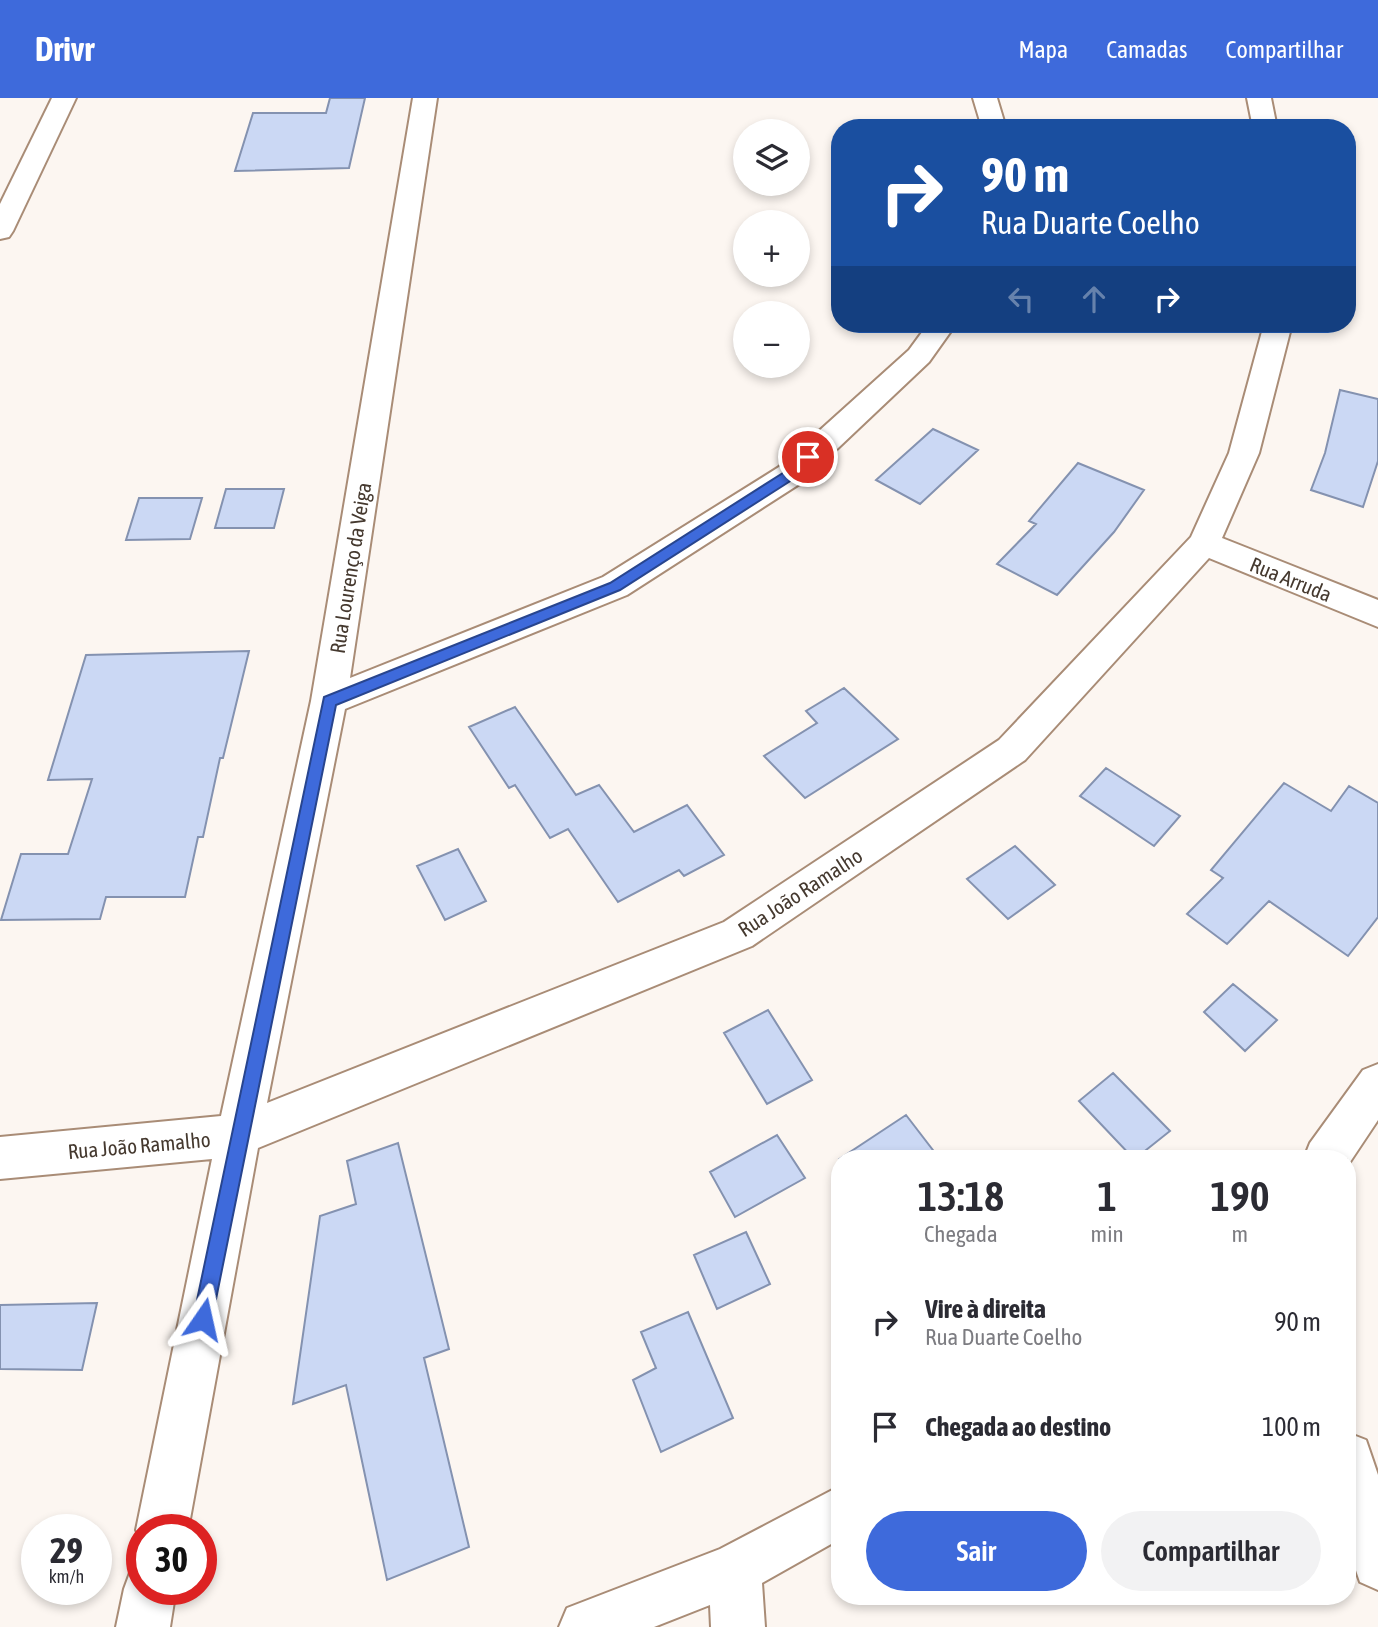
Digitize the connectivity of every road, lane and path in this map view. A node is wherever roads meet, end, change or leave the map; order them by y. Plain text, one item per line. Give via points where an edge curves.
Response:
1 (64, 98) edge
2 (425, 98) edge
3 (985, 98) edge
4 (1259, 98) edge
5 (991, 119) edge
6 (1263, 119) edge
7 (0, 231) edge
8 (936, 333) edge
9 (1276, 333) edge
10 (1204, 543) junction
11 (1378, 614) edge
12 (330, 701) junction
13 (1378, 1084) edge
14 (239, 1135) junction
15 (1332, 1150) edge
16 (0, 1158) edge
17 (1356, 1486) edge
18 (165, 1514) edge
19 (831, 1516) edge
20 (1378, 1564) edge
21 (735, 1569) junction
22 (147, 1605) edge
23 (143, 1627) edge
24 (586, 1627) edge
25 (738, 1627) edge

1 - 7 street
2 - 12 street, Rua Lourenço da Veiga
3 - 5 street
4 - 6 street
8 - 12 street via 919,356 790,475 615,586
9 - 10 street, Rua João Ramalho via 1244,453
10 - 11 street, Rua Arruda
10 - 14 street, Rua João Ramalho via 1012,750 738,934
12 - 14 street, Rua Lourenço da Veiga
13 - 15 street
14 - 16 street, Rua João Ramalho
14 - 18 street, Rua Lourenço da Veiga
17 - 20 street
19 - 21 street
21 - 24 street
21 - 25 street
22 - 23 street

